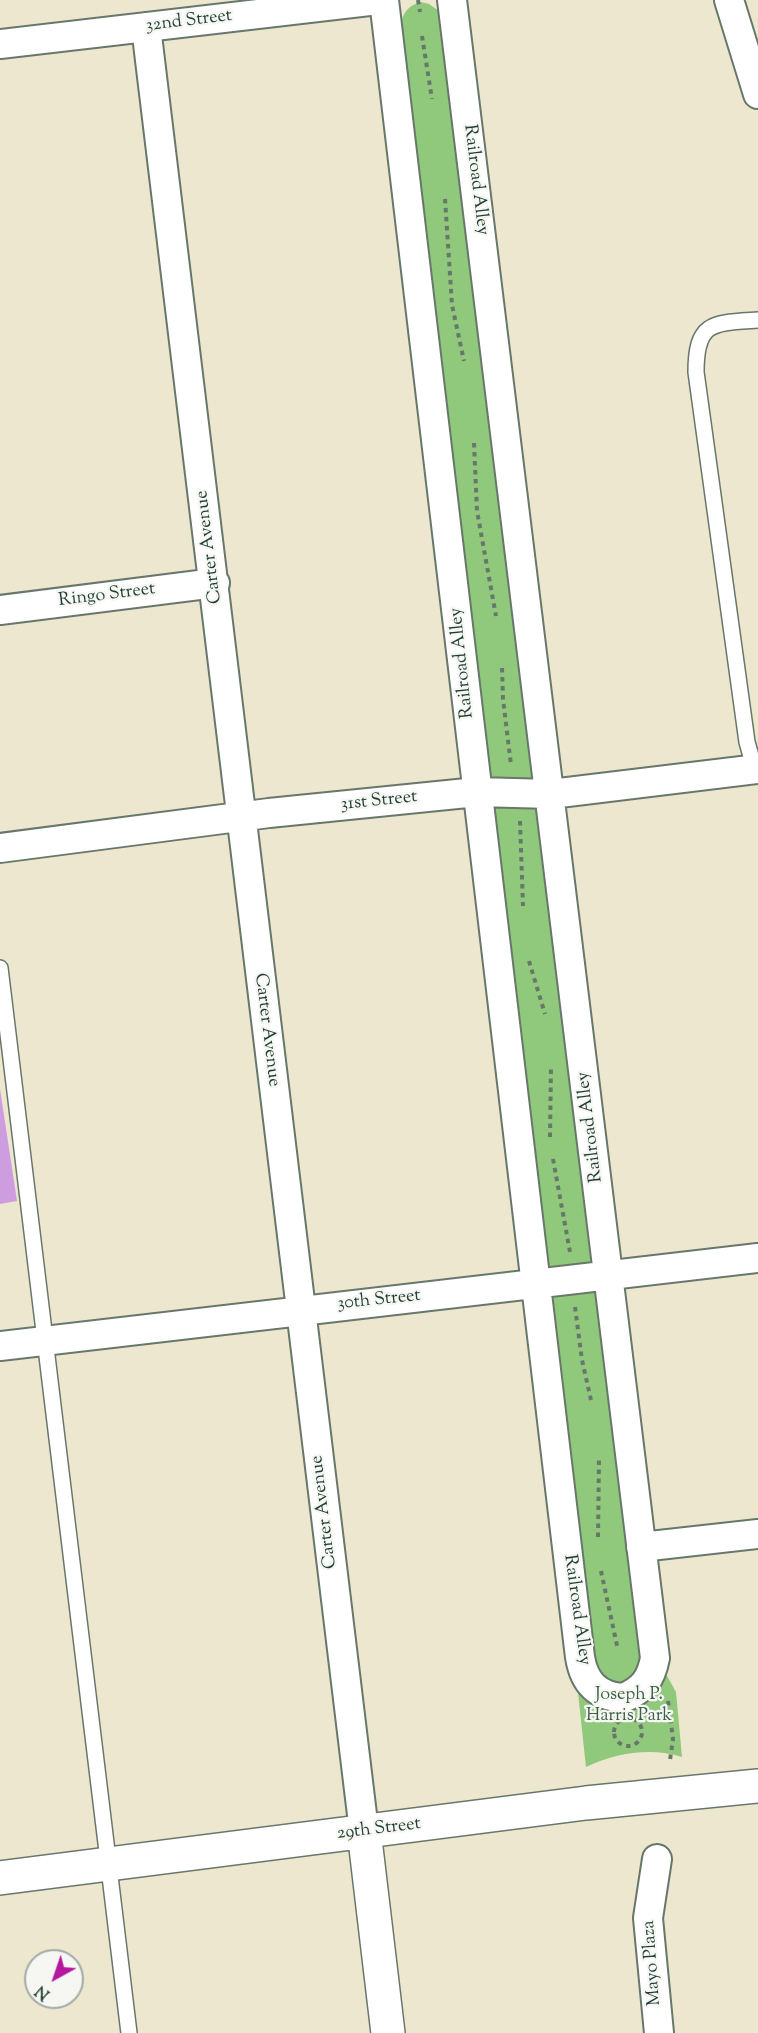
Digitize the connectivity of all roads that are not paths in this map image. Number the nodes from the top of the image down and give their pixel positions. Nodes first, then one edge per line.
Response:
1 (378, 0) edge
2 (384, 0) edge
3 (452, 0) edge
4 (729, 0) edge
5 (146, 27) junction
6 (0, 44) edge
7 (758, 94) edge
8 (758, 320) edge
9 (215, 583) junction
10 (0, 610) edge
11 (757, 773) edge
12 (477, 792) junction
13 (551, 794) junction
14 (240, 817) junction
15 (0, 848) edge
16 (0, 968) edge
17 (758, 1258) edge
18 (608, 1276) junction
19 (536, 1284) junction
20 (301, 1310) junction
21 (45, 1341) junction
22 (0, 1346) edge
23 (758, 1534) edge
24 (641, 1547) junction
25 (758, 1786) edge
26 (364, 1832) junction
27 (657, 1858) dead end
28 (108, 1864) junction
29 (0, 1878) edge
30 (129, 2033) edge
31 (388, 2033) edge
32 (659, 2033) edge

1 - 5 street, 32nd Street
2 - 12 street, Railroad Alley
3 - 13 street, Railroad Alley
4 - 7 street
5 - 6 street, 32nd Street
5 - 9 street, Carter Avenue
8 - 11 lane
9 - 10 street, Ringo Street
9 - 14 street, Carter Avenue
11 - 13 street, 31st Street
12 - 13 street, 31st Street
12 - 14 street, 31st Street
12 - 19 street, Railroad Alley
13 - 18 street, Railroad Alley
14 - 15 street, 31st Street
14 - 20 street, Carter Avenue
16 - 21 lane
17 - 18 street, 30th Street
18 - 19 street, 30th Street
18 - 24 street, Railroad Alley
19 - 20 street, 30th Street
19 - 24 street, Railroad Alley
20 - 21 street, 30th Street
20 - 26 street, Carter Avenue
21 - 22 street, 30th Street
21 - 28 lane
23 - 24 street
25 - 26 street, 29th Street
26 - 28 street, 29th Street
26 - 31 street, Carter Avenue
27 - 32 street, Mayo Plaza
28 - 29 street, 29th Street
28 - 30 lane

